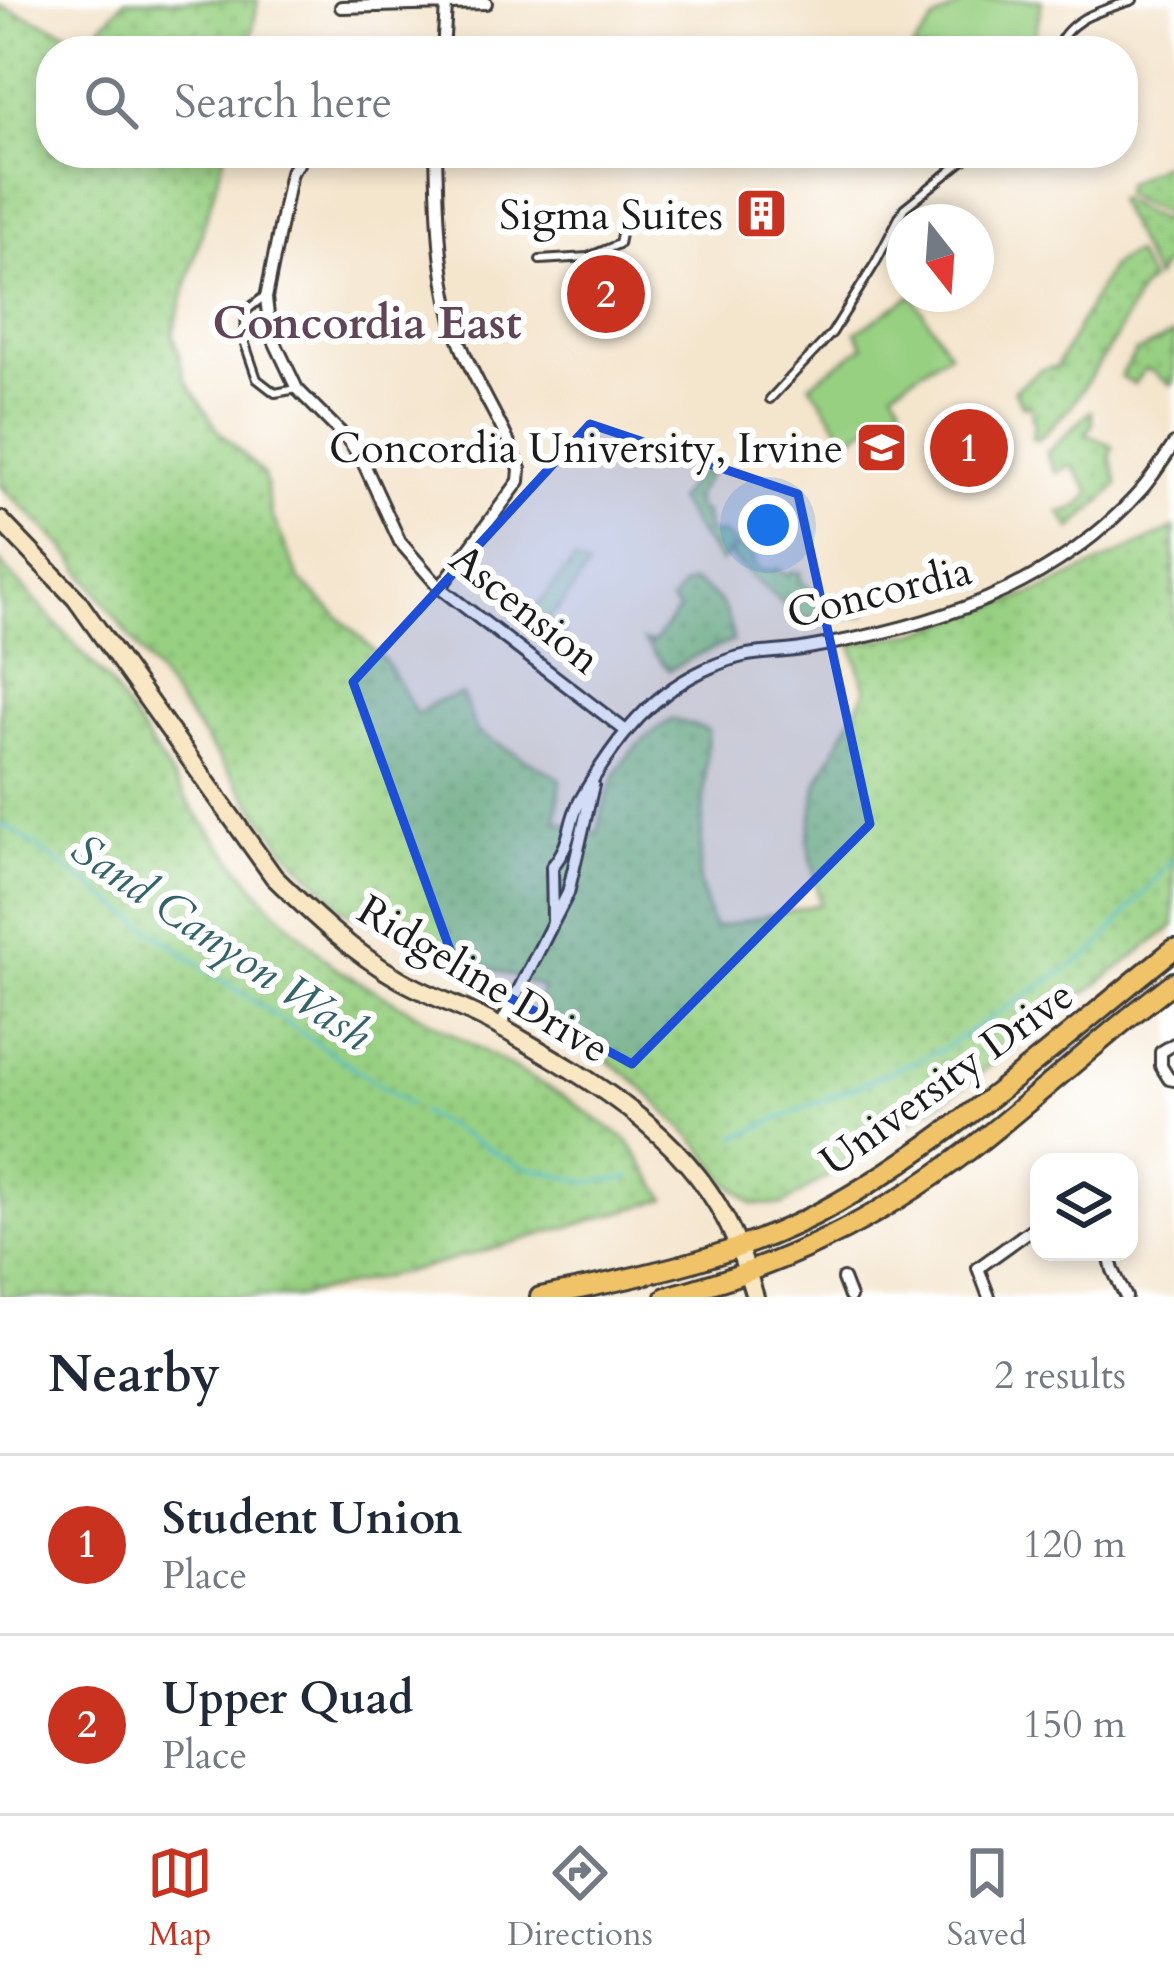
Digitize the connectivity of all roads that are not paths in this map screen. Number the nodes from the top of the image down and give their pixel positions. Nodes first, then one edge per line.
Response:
1 (1133, 0) edge
2 (486, 3) dead end
3 (446, 6) junction
4 (341, 7) dead end
5 (444, 36) edge
6 (1062, 36) edge
7 (294, 168) edge
8 (437, 168) edge
9 (954, 168) edge
10 (625, 220) dead end
11 (540, 260) dead end
12 (266, 295) junction
13 (297, 389) junction
14 (770, 399) dead end
15 (1174, 444) edge
16 (0, 520) edge
17 (440, 588) junction
18 (626, 731) junction
19 (594, 782) junction
20 (553, 920) junction
21 (1174, 949) edge
22 (1174, 982) edge
23 (500, 1027) junction
24 (1174, 1044) edge
25 (1174, 1080) edge
26 (1030, 1230) edge
27 (737, 1246) junction
28 (1110, 1261) edge
29 (747, 1273) junction
30 (843, 1280) dead end
31 (540, 1297) edge
32 (666, 1297) edge
33 (755, 1297) edge
34 (850, 1297) edge
35 (989, 1297) edge
36 (1126, 1297) edge

1 - 6 lane
2 - 3 street
3 - 4 street
3 - 5 street
7 - 12 street, Ascension
8 - 17 street
9 - 14 lane
10 - 11 lane
12 - 13 street, Ascension
12 - 13 lane
13 - 17 street, Ascension
15 - 18 street, Concordia
16 - 23 street, Ridgeline Drive
17 - 18 street, Ascension
18 - 19 street, Concordia
19 - 20 street, Concordia
19 - 20 street, Concordia
20 - 23 street, Concordia
21 - 27 main road, University Drive
22 - 29 main road, University Drive
23 - 27 street, Ridgeline Drive
24 - 25 street
26 - 35 street
27 - 29 street, Ridgeline Drive
27 - 31 main road, University Drive
28 - 36 street
29 - 32 main road, University Drive
29 - 33 street, Ridgeline Drive
30 - 34 street

